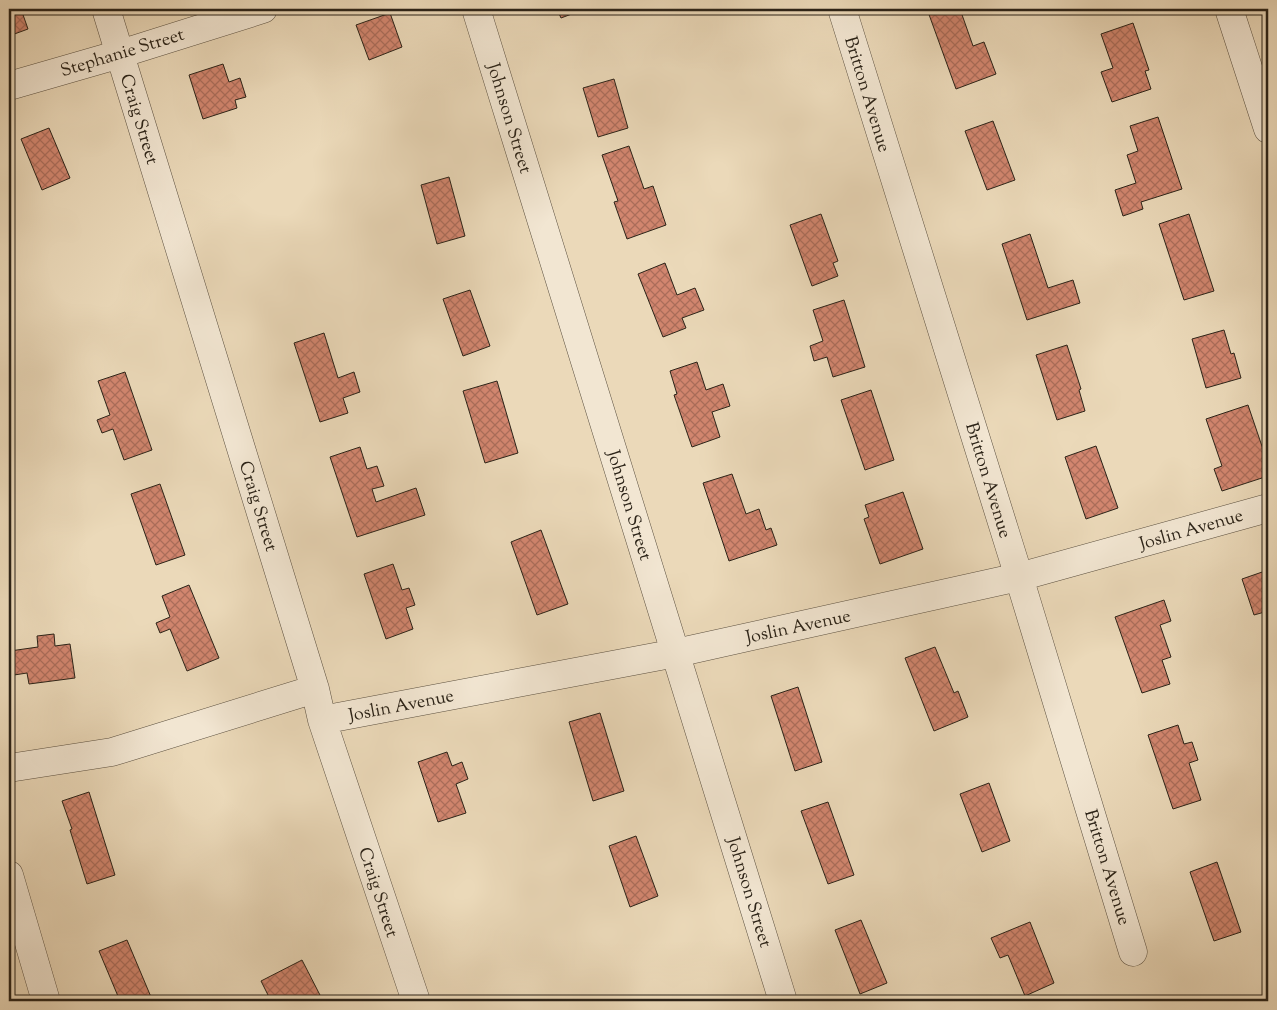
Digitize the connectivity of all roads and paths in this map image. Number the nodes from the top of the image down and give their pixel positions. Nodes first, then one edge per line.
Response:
1 (106, 9) edge
2 (263, 9) edge
3 (476, 9) edge
4 (842, 9) edge
5 (1229, 9) edge
6 (120, 54) junction
7 (9, 86) edge
8 (1268, 128) edge
9 (1268, 508) edge
10 (1019, 577) junction
11 (676, 653) junction
12 (315, 689) junction
13 (322, 720) junction
14 (9, 768) edge
15 (9, 875) edge
16 (1133, 952) dead end
17 (46, 1001) edge
18 (416, 1001) edge
19 (783, 1001) edge

1 - 6 street, Craig Street
2 - 6 street, Stephanie Street
3 - 11 street, Johnson Street
4 - 10 street, Britton Avenue
5 - 8 street
6 - 7 street, Stephanie Street
6 - 12 street, Craig Street
9 - 10 street, Joslin Avenue
10 - 11 street, Joslin Avenue
10 - 16 street, Britton Avenue
11 - 13 street, Joslin Avenue
11 - 19 street, Johnson Street
12 - 13 street, Craig Street
12 - 14 street
13 - 18 street, Craig Street
15 - 17 street

